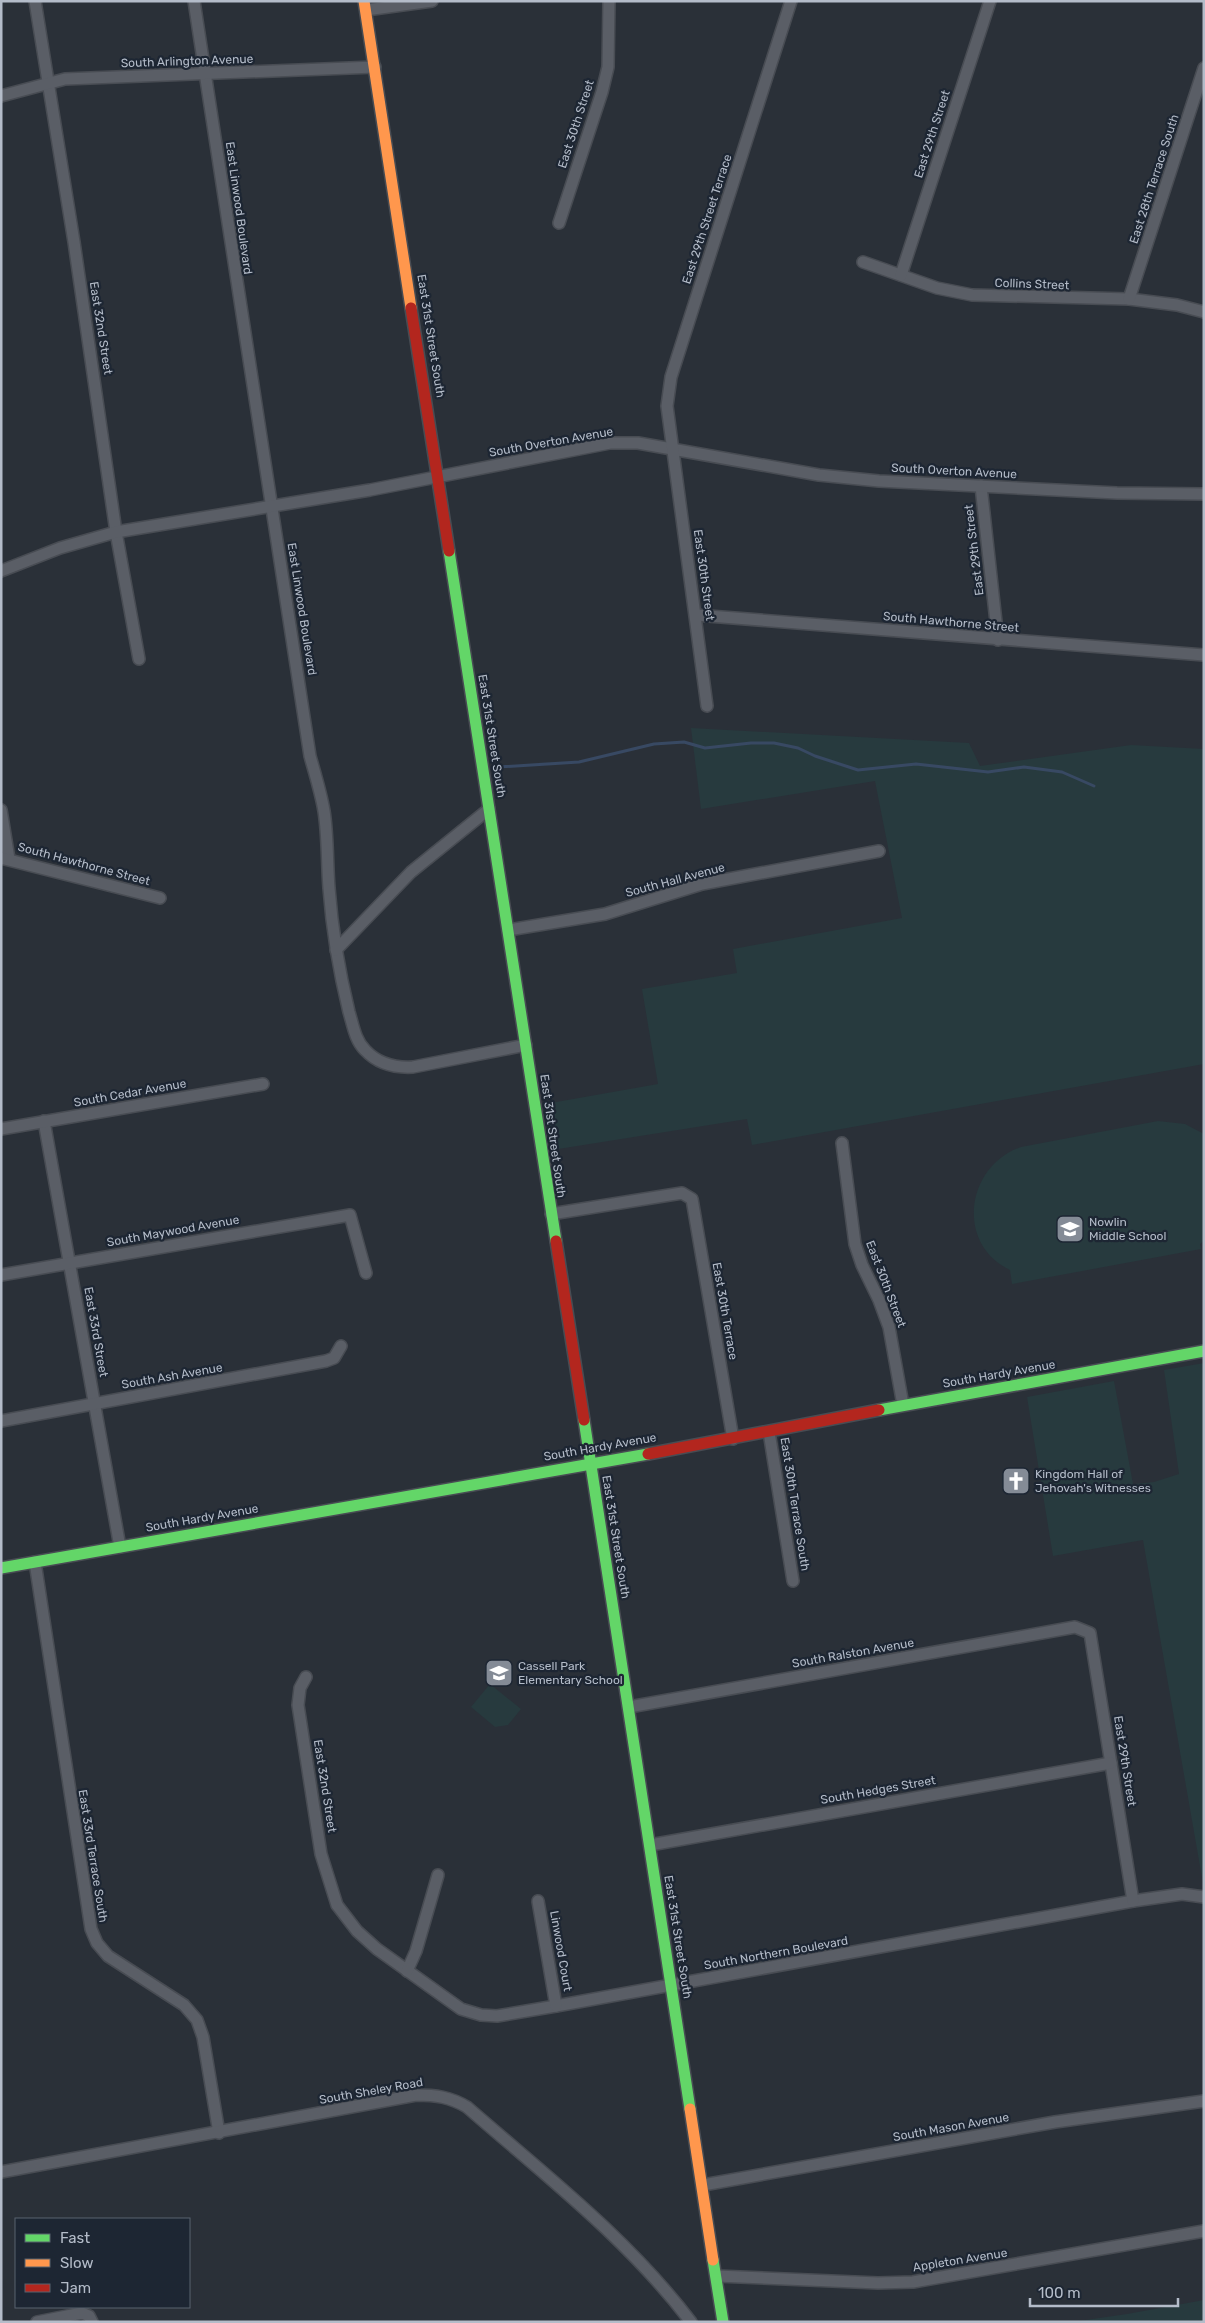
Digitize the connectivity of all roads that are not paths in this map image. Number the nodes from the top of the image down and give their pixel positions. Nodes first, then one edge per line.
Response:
1 (35, 1) edge
2 (194, 1) edge
3 (432, 1) edge
4 (609, 1) edge
5 (791, 1) edge
6 (990, 1) edge
7 (365, 6) edge
8 (375, 67) junction
9 (1204, 68) edge
10 (206, 74) junction
11 (47, 83) junction
12 (1, 96) edge
13 (559, 223) dead end
14 (863, 262) dead end
15 (902, 275) junction
16 (1130, 299) junction
17 (1204, 312) edge
18 (672, 448) junction
19 (438, 477) junction
20 (981, 486) junction
21 (1204, 494) edge
22 (272, 506) junction
23 (116, 532) junction
24 (1, 571) edge
25 (696, 615) junction
26 (998, 640) junction
27 (1204, 655) edge
28 (139, 659) dead end
29 (707, 706) dead end
30 (489, 809) junction
31 (1, 810) edge
32 (879, 851) dead end
33 (5, 858) edge
34 (160, 898) dead end
35 (508, 930) junction
36 (336, 950) junction
37 (526, 1045) junction
38 (263, 1084) dead end
39 (44, 1121) junction
40 (1, 1129) edge
41 (842, 1143) dead end
42 (551, 1214) junction
43 (70, 1264) junction
44 (366, 1272) dead end
45 (1, 1275) edge
46 (341, 1346) dead end
47 (1204, 1351) edge
48 (94, 1404) junction
49 (903, 1405) junction
50 (1, 1421) edge
51 (769, 1432) junction
52 (733, 1438) junction
53 (590, 1463) junction
54 (120, 1547) junction
55 (35, 1562) junction
56 (1, 1568) edge
57 (793, 1581) dead end
58 (1082, 1628) joint
59 (306, 1677) dead end
60 (629, 1707) junction
61 (1111, 1763) junction
62 (650, 1845) junction
63 (438, 1874) dead end
64 (1204, 1897) edge
65 (334, 1900) joint
66 (538, 1901) dead end
67 (1133, 1902) junction
68 (407, 1971) junction
69 (671, 1986) junction
70 (556, 2006) junction
71 (1204, 2101) edge
72 (219, 2133) junction
73 (1, 2172) edge
74 (703, 2185) junction
75 (1204, 2231) edge
76 (717, 2276) junction
77 (90, 2315) edge
78 (37, 2322) edge
79 (691, 2322) edge
80 (723, 2322) edge

1 - 11 street, East 32nd Street
2 - 10 street, East Linwood Boulevard
3 - 7 street
4 - 13 street, East 30th Street
5 - 18 street, East 29th Street Terrace
6 - 15 street, East 29th Street
7 - 8 street, East 31st Street South
8 - 10 street, South Arlington Avenue
8 - 19 street, East 31st Street South
9 - 16 street, East 28th Terrace South
10 - 11 street, South Arlington Avenue
10 - 22 street, East Linwood Boulevard
11 - 12 street, South Arlington Avenue
11 - 23 street, East 32nd Street
14 - 15 street, Collins Street
15 - 16 street, Collins Street
16 - 17 street, Collins Street
18 - 19 street, South Overton Avenue
18 - 20 street, South Overton Avenue
18 - 25 street, East 30th Street
19 - 22 street, South Overton Avenue
19 - 30 street, East 31st Street South
20 - 21 street, South Overton Avenue
20 - 26 street, East 29th Street
22 - 23 street, South Overton Avenue
22 - 36 street, East Linwood Boulevard
23 - 24 street, South Overton Avenue
23 - 28 street, East 32nd Street
25 - 26 street, South Hawthorne Street
25 - 29 street, East 30th Street
26 - 27 street, South Hawthorne Street
30 - 35 street, East 31st Street South
30 - 36 street
31 - 33 street
32 - 35 street, South Hall Avenue
33 - 34 street, South Hawthorne Street
35 - 37 street, East 31st Street South
36 - 37 street, East Linwood Boulevard
37 - 42 street, East 31st Street South
38 - 39 street, South Cedar Avenue
39 - 40 street, South Cedar Avenue
39 - 43 street, East 33rd Street
41 - 49 street, East 30th Street
42 - 52 street, East 30th Terrace
42 - 53 street, East 31st Street South
43 - 44 street, South Maywood Avenue
43 - 45 street, South Maywood Avenue
43 - 48 street, East 33rd Street
46 - 48 street, South Ash Avenue
47 - 49 street, South Hardy Avenue
48 - 50 street, South Ash Avenue
48 - 54 street, East 33rd Street
49 - 51 street, South Hardy Avenue
51 - 52 street, South Hardy Avenue
51 - 57 street, East 30th Terrace South
52 - 53 street, South Hardy Avenue
53 - 54 street, South Hardy Avenue
53 - 60 street, East 31st Street South
54 - 55 street, South Hardy Avenue
55 - 56 street, South Hardy Avenue
55 - 72 street, East 33rd Terrace South
58 - 60 street, South Ralston Avenue
58 - 61 street, East 29th Street
59 - 65 street, East 32nd Street
60 - 62 street, East 31st Street South
61 - 62 street, South Hedges Street
61 - 67 street, East 29th Street
62 - 69 street, East 31st Street South
63 - 68 street
64 - 67 street, South Northern Boulevard
65 - 68 street, South Northern Boulevard
66 - 70 street, Linwood Court
67 - 69 street, South Northern Boulevard
68 - 70 street, South Northern Boulevard
69 - 70 street, South Northern Boulevard
69 - 74 street, East 31st Street South
71 - 74 street, South Mason Avenue
72 - 73 street, South Sheley Road
72 - 79 street, South Sheley Road
74 - 76 street, East 31st Street South
75 - 76 street, Appleton Avenue
76 - 80 street, East 31st Street South
77 - 78 street

